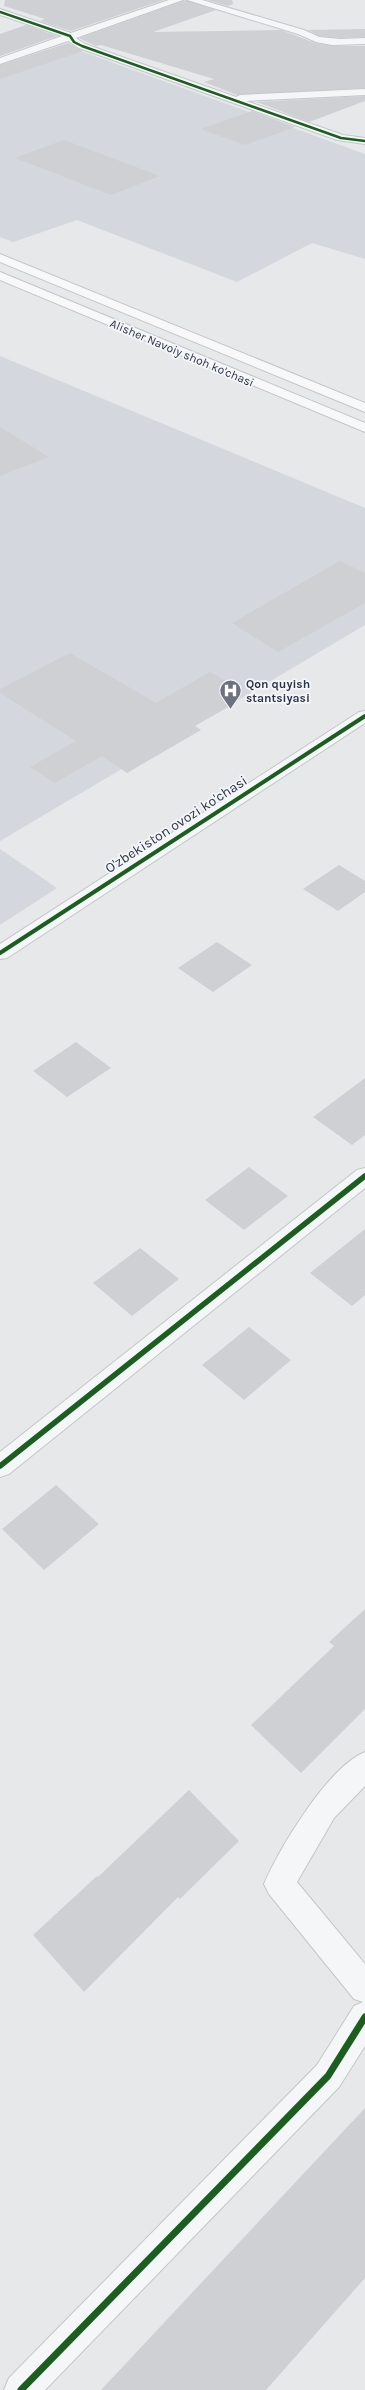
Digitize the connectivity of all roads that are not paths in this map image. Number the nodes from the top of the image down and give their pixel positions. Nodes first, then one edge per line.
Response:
1 (178, 0) edge
2 (192, 0) edge
3 (0, 12) edge
4 (70, 36) junction
5 (365, 41) edge
6 (0, 61) edge
7 (365, 92) edge
8 (229, 98) junction
9 (365, 141) edge
10 (0, 258) edge
11 (0, 276) edge
12 (365, 408) edge
13 (365, 428) edge
14 (365, 716) edge
15 (0, 953) edge
16 (365, 1176) edge
17 (0, 1466) edge
18 (365, 1766) edge
19 (365, 1988) edge
20 (365, 2017) edge
21 (21, 2390) edge

1 - 4 street
2 - 5 street
3 - 4 street
4 - 6 street
4 - 8 street
7 - 8 street
8 - 9 street
10 - 12 main road, Alisher Navoiy shoh ko'chasi
11 - 13 main road, Alisher Navoiy shoh ko'chasi
14 - 15 street, O'zbekiston ovozi ko'chasi
16 - 17 street
18 - 19 street
20 - 21 street

